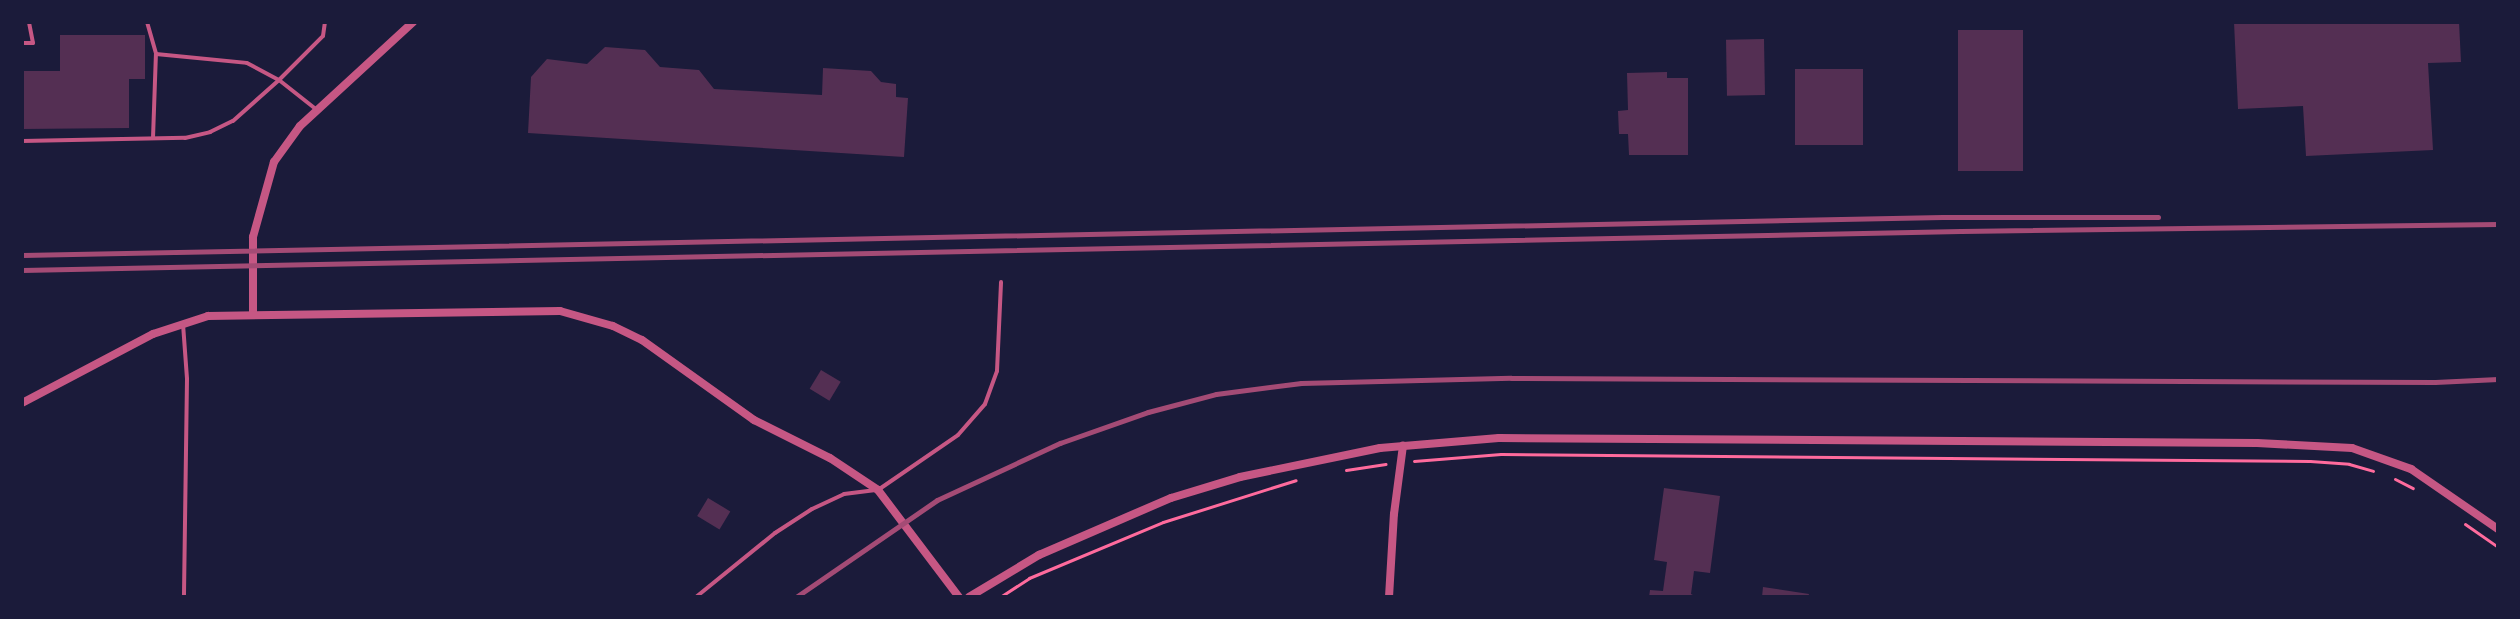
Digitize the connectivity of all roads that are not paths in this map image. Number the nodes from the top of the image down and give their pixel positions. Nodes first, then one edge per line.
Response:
1 (29, 22) edge
2 (147, 22) edge
3 (325, 22) edge
4 (413, 22) edge
5 (22, 43) edge
6 (156, 54) junction
7 (279, 80) junction
8 (317, 110) junction
9 (153, 138) junction
10 (22, 141) edge
11 (1001, 282) dead end
12 (253, 315) junction
13 (183, 322) junction
14 (22, 403) edge
15 (1403, 446) junction
16 (878, 490) junction
17 (2498, 529) edge
18 (184, 597) edge
19 (696, 597) edge
20 (959, 597) edge
21 (969, 597) edge
22 (1389, 597) edge

1 - 5 lane
2 - 6 lane
3 - 7 lane
4 - 8 street
6 - 7 lane
6 - 9 lane
7 - 8 lane
7 - 9 lane
8 - 12 street
9 - 10 lane
11 - 16 lane
12 - 13 street
12 - 16 street
13 - 14 street
13 - 18 lane
15 - 17 street
15 - 21 street
15 - 22 street
16 - 19 lane
16 - 20 street

